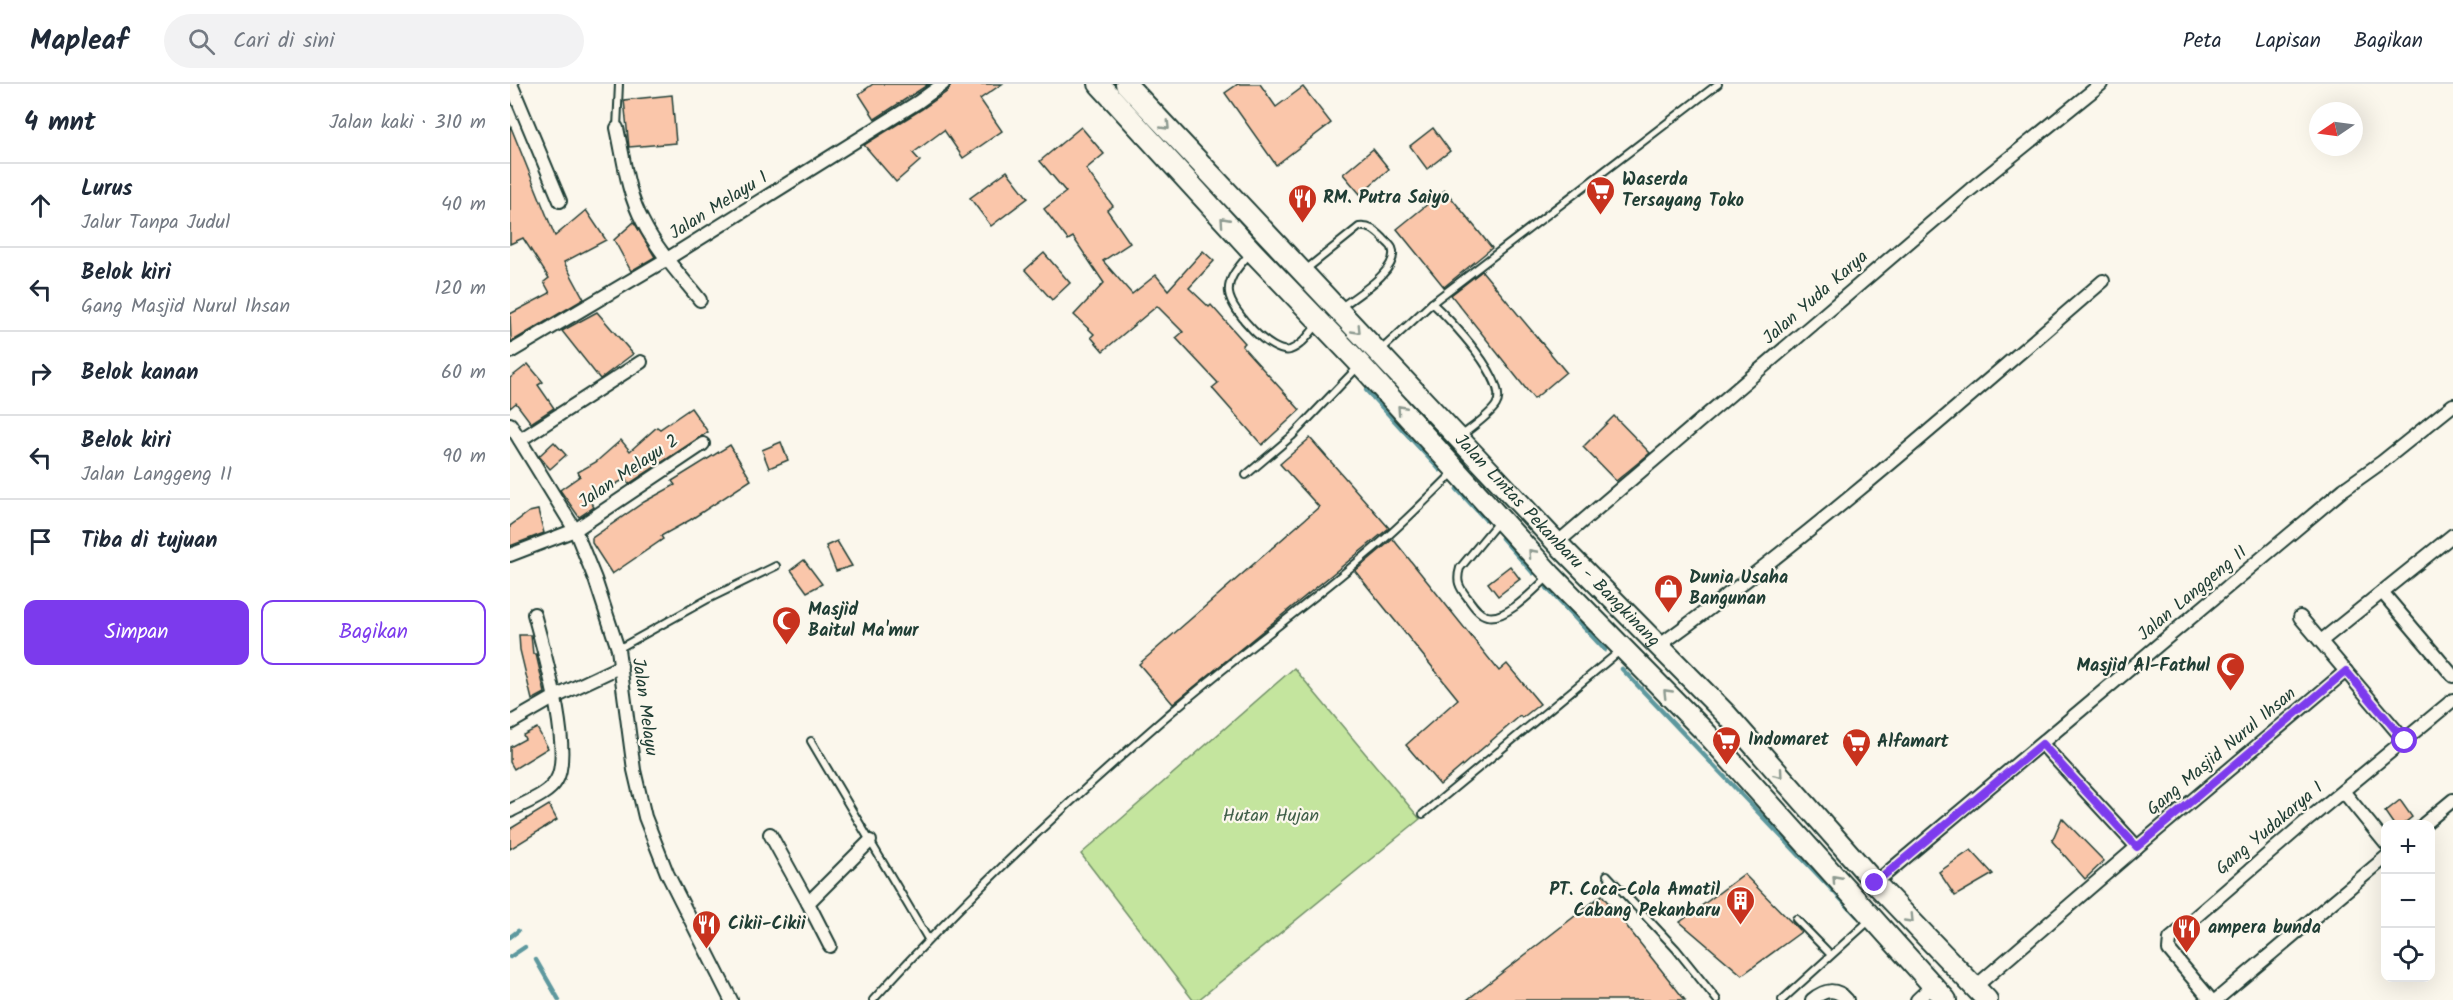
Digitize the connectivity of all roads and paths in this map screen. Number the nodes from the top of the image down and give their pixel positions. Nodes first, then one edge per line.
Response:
1 (511, 84) edge
2 (619, 84) edge
3 (943, 84) edge
4 (1099, 84) edge
5 (1126, 84) edge
6 (1718, 84) edge
7 (2101, 84) edge
8 (617, 128) joint
9 (560, 201) dead end
10 (1252, 251) junction
11 (667, 259) junction
12 (1303, 271) junction
13 (2103, 281) dead end
14 (700, 300) dead end
15 (1432, 303) junction
16 (1338, 310) junction
17 (1320, 322) junction
18 (510, 352) edge
19 (1378, 352) junction
20 (641, 362) dead end
21 (1361, 364) junction
22 (2453, 405) edge
23 (510, 424) edge
24 (1460, 437) junction
25 (520, 440) junction
26 (703, 444) dead end
27 (1457, 470) junction
28 (1246, 475) dead end
29 (1501, 518) junction
30 (575, 530) junction
31 (2452, 539) edge
32 (1557, 543) junction
33 (510, 555) edge
34 (776, 566) dead end
35 (1551, 575) junction
36 (2382, 592) junction
37 (534, 614) dead end
38 (2300, 617) dead end
39 (2321, 642) junction
40 (1660, 645) junction
41 (1624, 648) junction
42 (618, 649) junction
43 (621, 666) junction
44 (2346, 671) junction
45 (2453, 676) edge
46 (555, 697) junction
47 (2453, 700) edge
48 (1727, 715) junction
49 (510, 723) edge
50 (1708, 735) junction
51 (811, 741) dead end
52 (2405, 741) junction
53 (2042, 744) junction
54 (2343, 791) junction
55 (2453, 800) edge
56 (510, 810) edge
57 (1423, 814) dead end
58 (2430, 820) edge
59 (770, 834) dead end
60 (2381, 839) edge
61 (870, 841) junction
62 (2137, 847) junction
63 (2381, 860) edge
64 (1607, 875) dead end
65 (1875, 883) junction
66 (808, 903) junction
67 (1796, 919) dead end
68 (1871, 919) junction
69 (928, 939) junction
70 (830, 946) dead end
71 (1830, 954) junction
72 (1933, 985) junction
73 (1981, 993) edge
74 (731, 1000) edge
75 (873, 1000) edge
76 (1717, 1000) edge
77 (1782, 1000) edge
78 (1812, 1000) edge
79 (1847, 1000) edge
80 (1917, 1000) edge
81 (1946, 1000) edge
82 (2211, 1000) edge
83 (2216, 1000) edge

1 - 9 street
2 - 8 lane
3 - 11 street, Jalan Melayu 1
10 -> 4 highway, Jalan Lintas Pekanbaru - Bangkinang
5 -> 12 highway, Jalan Lintas Pekanbaru - Bangkinang
6 - 15 lane
7 - 32 street, Jalan Yuda Karya
8 - 11 street
10 - 17 highway, Jalan Lintas Pekanbaru - Bangkinang
10 - 17 lane
11 - 14 street
11 - 18 street, Jalan Melayu 1
12 - 16 highway, Jalan Lintas Pekanbaru - Bangkinang
12 - 16 lane
13 - 40 street
15 - 19 lane
15 - 24 lane
16 -> 19 highway, Jalan Lintas Pekanbaru - Bangkinang
17 - 21 highway, Jalan Lintas Pekanbaru - Bangkinang
19 - 24 highway, Jalan Lintas Pekanbaru - Bangkinang
20 - 25 street
27 -> 21 highway, Jalan Lintas Pekanbaru - Bangkinang
21 - 28 lane
22 - 53 street, Jalan Langgeng II
23 - 25 street, Jalan Melayu
24 - 32 highway, Jalan Lintas Pekanbaru - Bangkinang
25 - 30 street, Jalan Melayu
26 - 30 street, Jalan Melayu 2
27 - 29 highway, Jalan Lintas Pekanbaru - Bangkinang
27 - 69 lane
35 -> 29 highway, Jalan Lintas Pekanbaru - Bangkinang
29 - 35 lane
30 - 33 street, Jalan Melayu 2
30 - 42 street, Jalan Melayu
31 - 36 street
32 - 40 highway, Jalan Lintas Pekanbaru - Bangkinang
34 - 42 lane
35 - 41 highway, Jalan Lintas Pekanbaru - Bangkinang
36 - 39 street
36 - 45 street
37 - 46 street
38 - 39 street
39 - 44 street
40 - 48 highway, Jalan Lintas Pekanbaru - Bangkinang
50 -> 41 highway, Jalan Lintas Pekanbaru - Bangkinang
41 - 57 lane
42 - 43 street, Jalan Melayu
43 - 46 street
43 - 74 street, Jalan Melayu
44 - 52 street
44 - 62 street, Gang Masjid Nurul Ihsan
46 - 49 street
46 - 56 street
47 - 52 street, Gang Yudakarya I
48 - 50 highway
48 -> 65 highway, Jalan Lintas Pekanbaru - Bangkinang
68 -> 50 highway, Jalan Lintas Pekanbaru - Bangkinang
51 - 61 lane
52 - 54 street, Gang Yudakarya I
53 - 62 street
53 - 65 street, Jalan Langgeng II
54 - 60 street
54 - 82 street, Gang Yudakarya I
55 - 58 street
59 - 66 street
61 - 66 street
61 - 69 lane
62 - 73 street, Gang Masjid Nurul Ihsan
63 - 83 street
64 - 76 lane
65 -> 73 highway, Jalan Lintas Pekanbaru - Bangkinang
66 - 70 street
67 - 71 lane
68 - 71 lane
68 - 72 highway, Jalan Lintas Pekanbaru - Bangkinang
69 - 75 lane
71 - 77 lane
72 - 80 street
72 - 81 highway, Jalan Lintas Pekanbaru - Bangkinang
78 - 79 street

